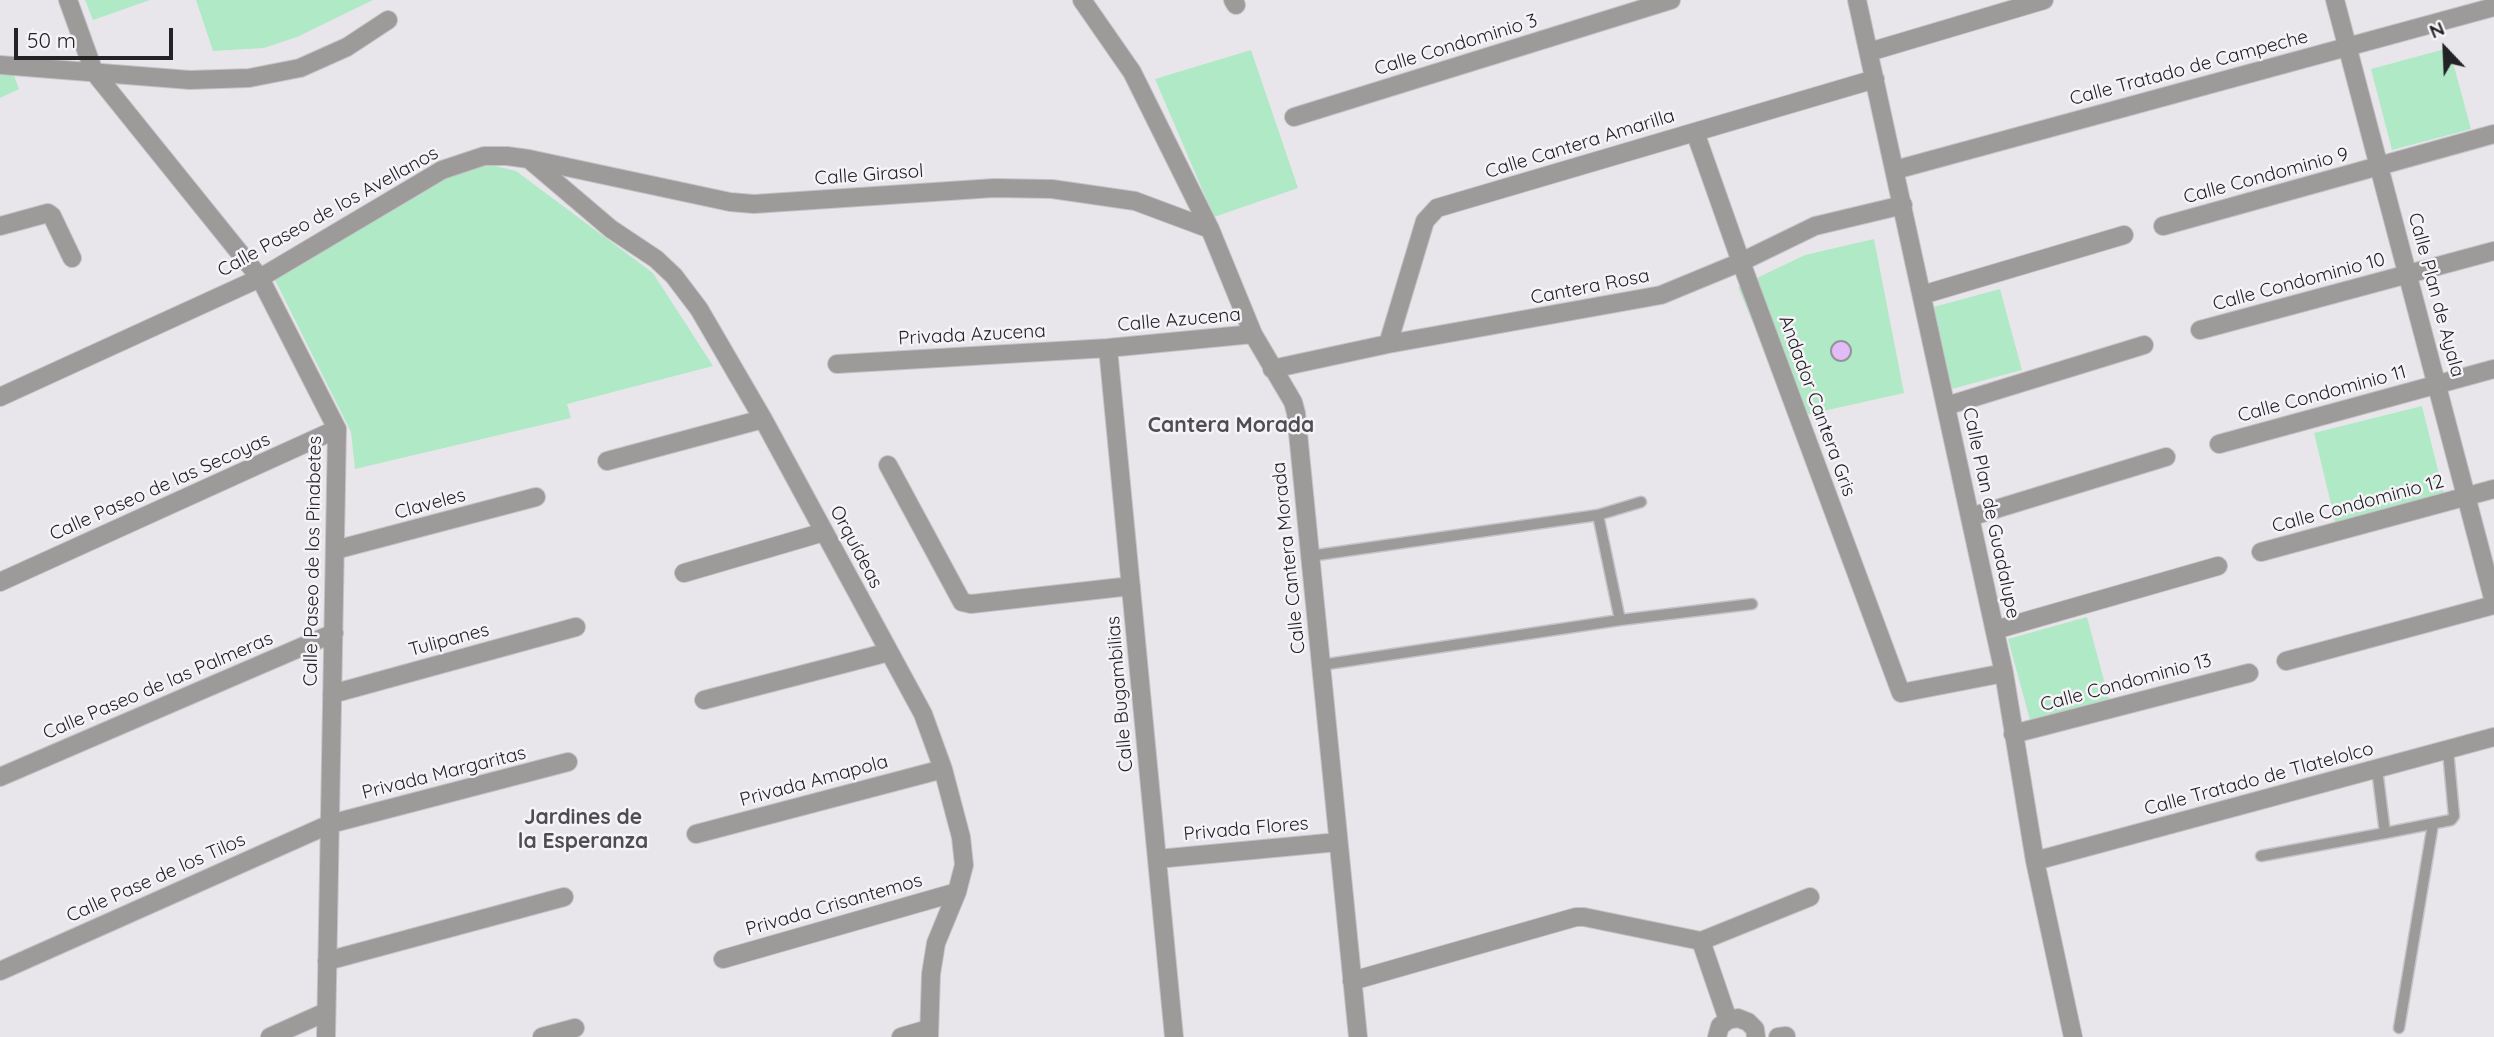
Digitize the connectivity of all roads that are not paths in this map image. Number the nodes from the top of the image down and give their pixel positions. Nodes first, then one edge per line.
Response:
1 (68, 0) edge
2 (1082, 0) edge
3 (1671, 0) edge
4 (1857, 0) edge
5 (2044, 0) edge
6 (2335, 0) edge
7 (2494, 7) edge
8 (388, 20) dead end
9 (2348, 47) junction
10 (1869, 52) junction
11 (0, 65) edge
12 (94, 72) junction
13 (1875, 79) junction
14 (1293, 117) dead end
15 (1695, 132) junction
16 (2494, 134) edge
17 (528, 159) junction
18 (2380, 166) junction
19 (1895, 170) junction
20 (1903, 205) junction
21 (0, 226) edge
22 (2163, 226) dead end
23 (1210, 229) junction
24 (2124, 235) dead end
25 (2494, 251) edge
26 (72, 258) dead end
27 (1741, 262) junction
28 (2409, 274) junction
29 (260, 278) junction
30 (1922, 295) junction
31 (2200, 330) dead end
32 (1253, 334) junction
33 (1388, 345) junction
34 (2144, 345) dead end
35 (1108, 348) junction
36 (837, 364) dead end
37 (1272, 369) junction
38 (2494, 369) edge
39 (2437, 385) junction
40 (0, 397) edge
41 (1946, 406) junction
42 (763, 419) junction
43 (337, 429) junction
44 (2219, 444) dead end
45 (2166, 457) dead end
46 (607, 461) dead end
47 (888, 465) dead end
48 (2494, 489) edge
49 (2467, 496) junction
50 (536, 497) dead end
51 (1641, 502) dead end
52 (1598, 514) junction
53 (1970, 517) junction
54 (824, 532) junction
55 (335, 550) junction
56 (2261, 552) dead end
57 (1310, 555) junction
58 (2218, 566) dead end
59 (684, 573) dead end
60 (0, 582) edge
61 (1131, 586) junction
62 (2494, 603) edge
63 (1752, 604) dead end
64 (1620, 620) junction
65 (576, 627) dead end
66 (1995, 630) junction
67 (334, 633) junction
68 (889, 652) junction
69 (2286, 662) dead end
70 (1321, 664) junction
71 (2004, 673) junction
72 (2249, 673) dead end
73 (332, 694) junction
74 (704, 700) dead end
75 (2013, 734) junction
76 (2494, 737) edge
77 (2448, 750) junction
78 (568, 762) dead end
79 (943, 769) junction
80 (2377, 769) junction
81 (0, 777) edge
82 (330, 824) junction
83 (2433, 824) junction
84 (2385, 833) junction
85 (696, 834) dead end
86 (1338, 842) junction
87 (2261, 856) dead end
88 (1157, 859) junction
89 (2035, 861) junction
90 (957, 892) junction
91 (564, 897) dead end
92 (1810, 897) dead end
93 (1701, 941) junction
94 (723, 959) dead end
95 (327, 961) junction
96 (0, 971) edge
97 (1352, 981) junction
98 (326, 1012) junction
99 (1728, 1020) junction
100 (575, 1028) dead end
101 (2399, 1028) dead end
102 (929, 1033) edge
103 (270, 1037) edge
104 (326, 1037) edge
105 (542, 1037) edge
106 (901, 1037) edge
107 (1174, 1037) edge
108 (1357, 1037) edge
109 (1717, 1037) edge
110 (1756, 1037) edge
111 (2073, 1037) edge

1 - 12 street, Calle Paseo de los Pinabetes
2 - 23 street, Calle Cantera Morada
3 - 14 street, Calle Condominio 3
4 - 10 street, Calle Plan de Guadalupe
5 - 10 street
6 - 9 street, Calle Plan de Ayala
7 - 9 street, Calle Tratado de Campeche
8 - 12 street
9 - 18 street, Calle Plan de Ayala
9 - 19 street, Calle Tratado de Campeche
10 - 13 street, Calle Plan de Guadalupe
11 - 12 street
12 - 29 street, Calle Paseo de los Pinabetes
13 - 15 street, Calle Cantera Amarilla
13 - 19 street, Calle Plan de Guadalupe
15 - 27 street, Andador Cantera Gris
15 - 33 street, Calle Cantera Amarilla
16 - 18 street, Calle Condominio 9
17 - 23 street, Calle Girasol
17 - 29 street, Calle Paseo de los Avellanos
17 - 42 street, Orquídeas
18 - 22 street, Calle Condominio 9
18 - 28 street, Calle Plan de Ayala
19 - 20 street, Calle Plan de Guadalupe
20 - 27 street, Cantera Rosa
20 - 30 street, Calle Plan de Guadalupe
21 - 26 street
23 - 32 street, Calle Cantera Morada
24 - 30 street
25 - 28 street, Calle Condominio 10
27 - 33 street, Cantera Rosa
27 - 71 street, Andador Cantera Gris
28 - 31 street, Calle Condominio 10
28 - 39 street, Calle Plan de Ayala
29 - 40 street, Calle Paseo de los Avellanos
29 - 43 street, Calle Paseo de los Pinabetes
30 - 41 street, Calle Plan de Guadalupe
32 - 35 street, Calle Azucena
32 - 37 street, Calle Cantera Morada
33 - 37 street, Cantera Rosa
34 - 41 street
35 - 36 street, Privada Azucena
35 - 61 street, Calle Bugambilias
37 - 57 street, Calle Cantera Morada
38 - 39 street, Calle Condominio 11
39 - 44 street, Calle Condominio 11
39 - 49 street, Calle Plan de Ayala
41 - 53 street, Calle Plan de Guadalupe
42 - 46 street
42 - 54 street, Orquídeas
43 - 55 street, Calle Paseo de los Pinabetes
43 - 60 street, Calle Paseo de las Secoyas
45 - 53 street
47 - 61 street
48 - 49 street
49 - 56 street, Calle Condominio 12
49 - 62 street, Calle Plan de Ayala
50 - 55 street, Claveles
51 - 52 lane
52 - 57 lane
52 - 64 lane
53 - 66 street, Calle Plan de Guadalupe
54 - 59 street
54 - 68 street, Orquídeas
55 - 67 street, Calle Paseo de los Pinabetes
57 - 70 street, Calle Cantera Morada
58 - 66 street
61 - 88 street, Calle Bugambilias
62 - 69 street
63 - 64 lane
64 - 70 lane
65 - 73 street, Tulipanes
66 - 71 street, Calle Plan de Guadalupe
67 - 73 street, Calle Paseo de los Pinabetes
67 - 81 street, Calle Paseo de las Palmeras
68 - 74 street
68 - 79 street, Orquídeas
70 - 86 street, Calle Cantera Morada
71 - 75 street, Calle Plan de Guadalupe
72 - 75 street, Calle Condominio 13
73 - 82 street, Calle Paseo de los Pinabetes
75 - 89 street, Calle Plan de Guadalupe
76 - 77 street, Calle Tratado de Tlatelolco
77 - 80 street, Calle Tratado de Tlatelolco
77 - 83 lane
78 - 82 street, Privada Margaritas
79 - 85 street, Privada Amapola
79 - 90 street, Orquídeas
80 - 84 lane
80 - 89 street, Calle Tratado de Tlatelolco
82 - 95 street, Calle Paseo de los Pinabetes
82 - 96 street, Calle Pase de los Tilos
83 - 84 lane
83 - 101 lane
84 - 87 lane
86 - 88 street, Privada Flores
86 - 97 street, Calle Cantera Morada
88 - 107 street, Calle Bugambilias
89 - 111 street, Calle Plan de Guadalupe
90 - 94 street, Privada Crisantemos
90 - 102 street, Orquídeas
91 - 95 street
92 - 93 street
93 - 97 street
93 - 99 street
95 - 98 street, Calle Paseo de los Pinabetes
97 - 108 street, Calle Cantera Morada
98 - 103 street
98 - 104 street, Calle Paseo de los Pinabetes
99 - 109 street
99 - 110 street
100 - 105 street
102 - 106 street

